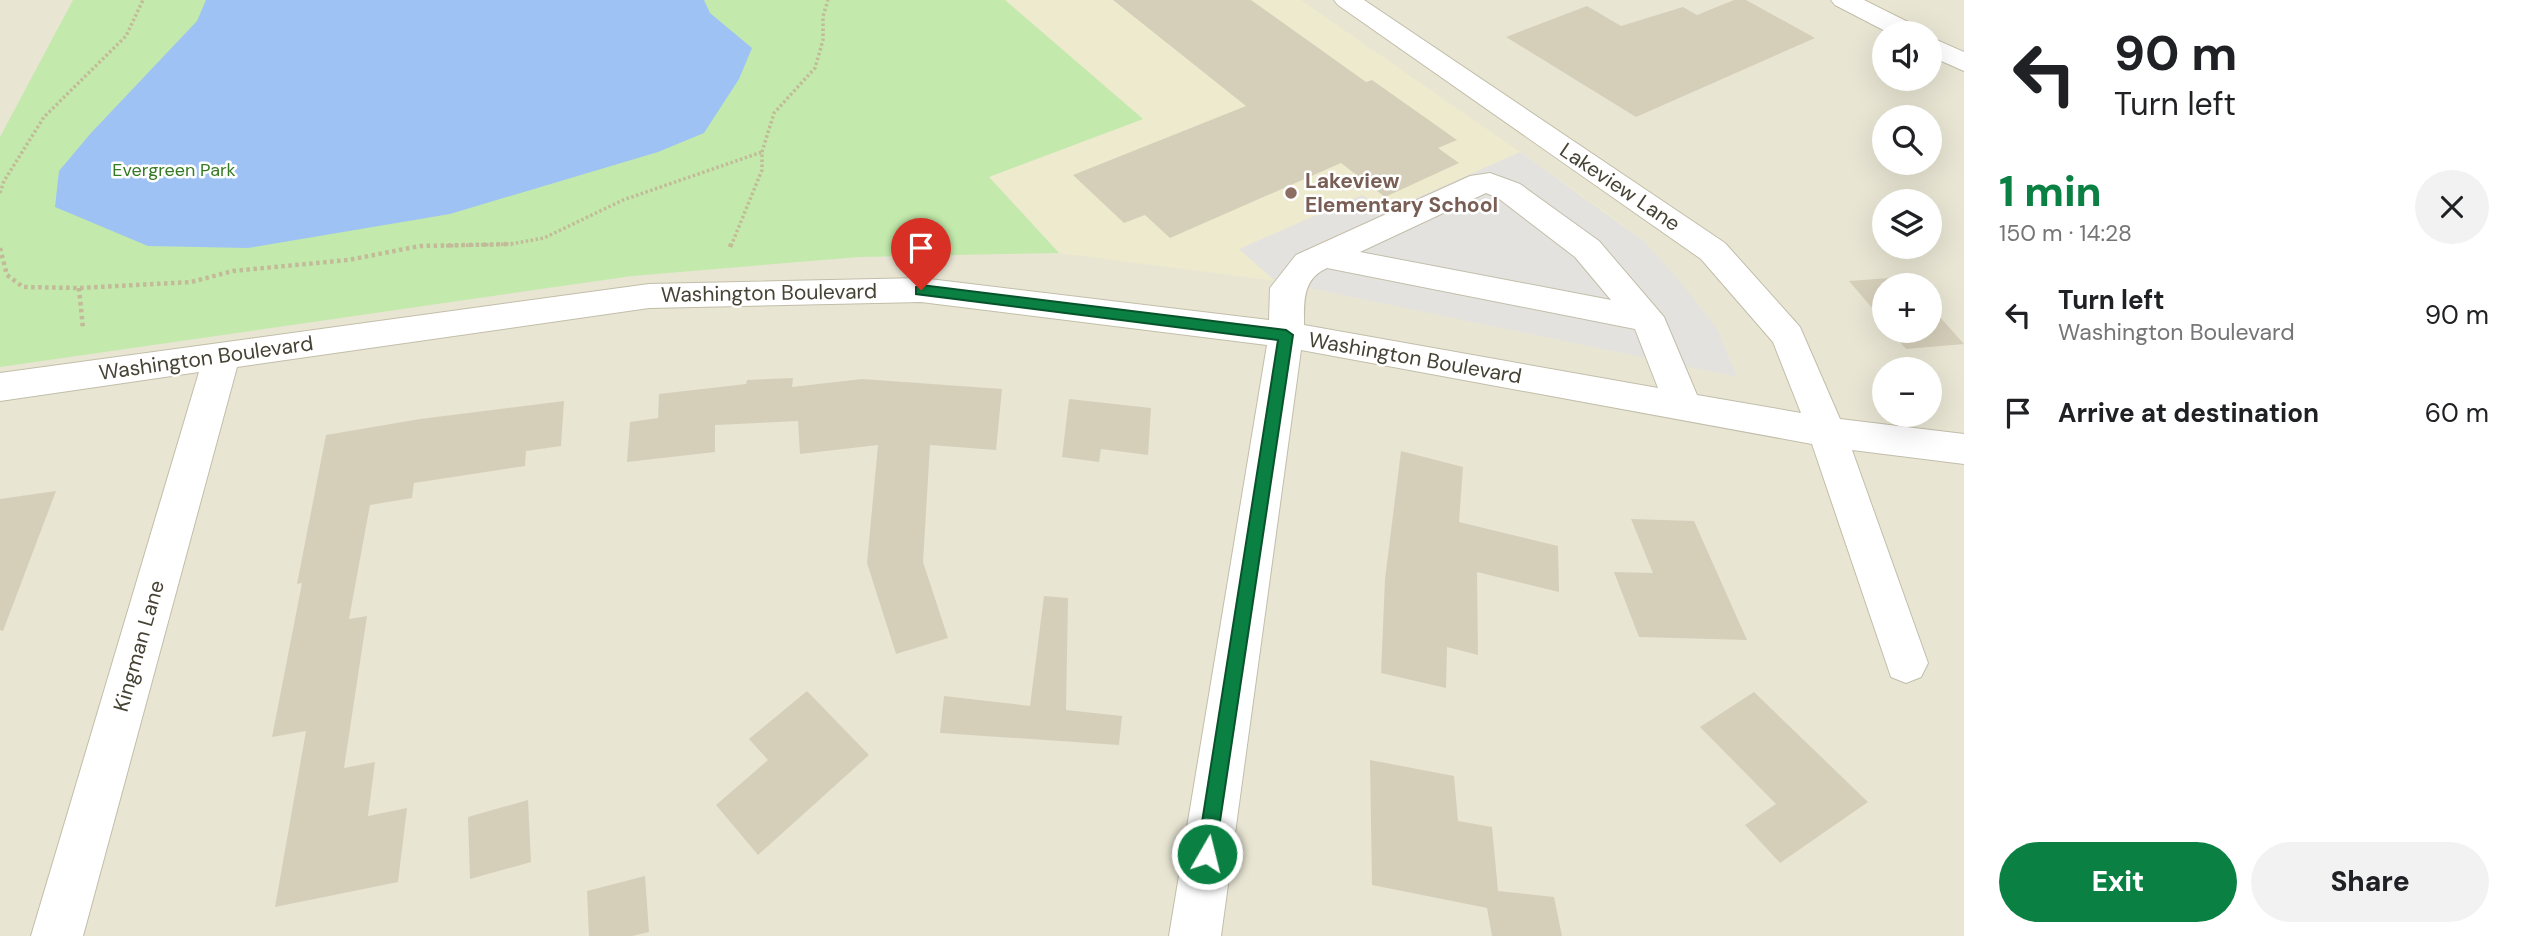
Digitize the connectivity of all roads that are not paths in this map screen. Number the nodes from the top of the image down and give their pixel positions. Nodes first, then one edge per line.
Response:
1 (1347, 0) edge
2 (1844, 0) edge
3 (1885, 21) edge
4 (1942, 51) edge
5 (1964, 63) edge
6 (1324, 256) junction
7 (1646, 319) junction
8 (1286, 335) junction
9 (222, 356) junction
10 (0, 387) edge
11 (1683, 406) junction
12 (1827, 432) junction
13 (1964, 449) edge
14 (1906, 663) dead end
15 (57, 936) edge
16 (1195, 936) edge

1 - 12 street, Lakeview Lane
2 - 3 street
4 - 5 street
6 - 7 street
6 - 7 street
6 - 8 street
7 - 11 street
8 - 9 street, Washington Boulevard
8 - 11 street, Washington Boulevard
8 - 16 street
9 - 10 street, Washington Boulevard
9 - 15 street, Kingman Lane
11 - 12 street, Washington Boulevard
12 - 13 street, Washington Boulevard
12 - 14 street

